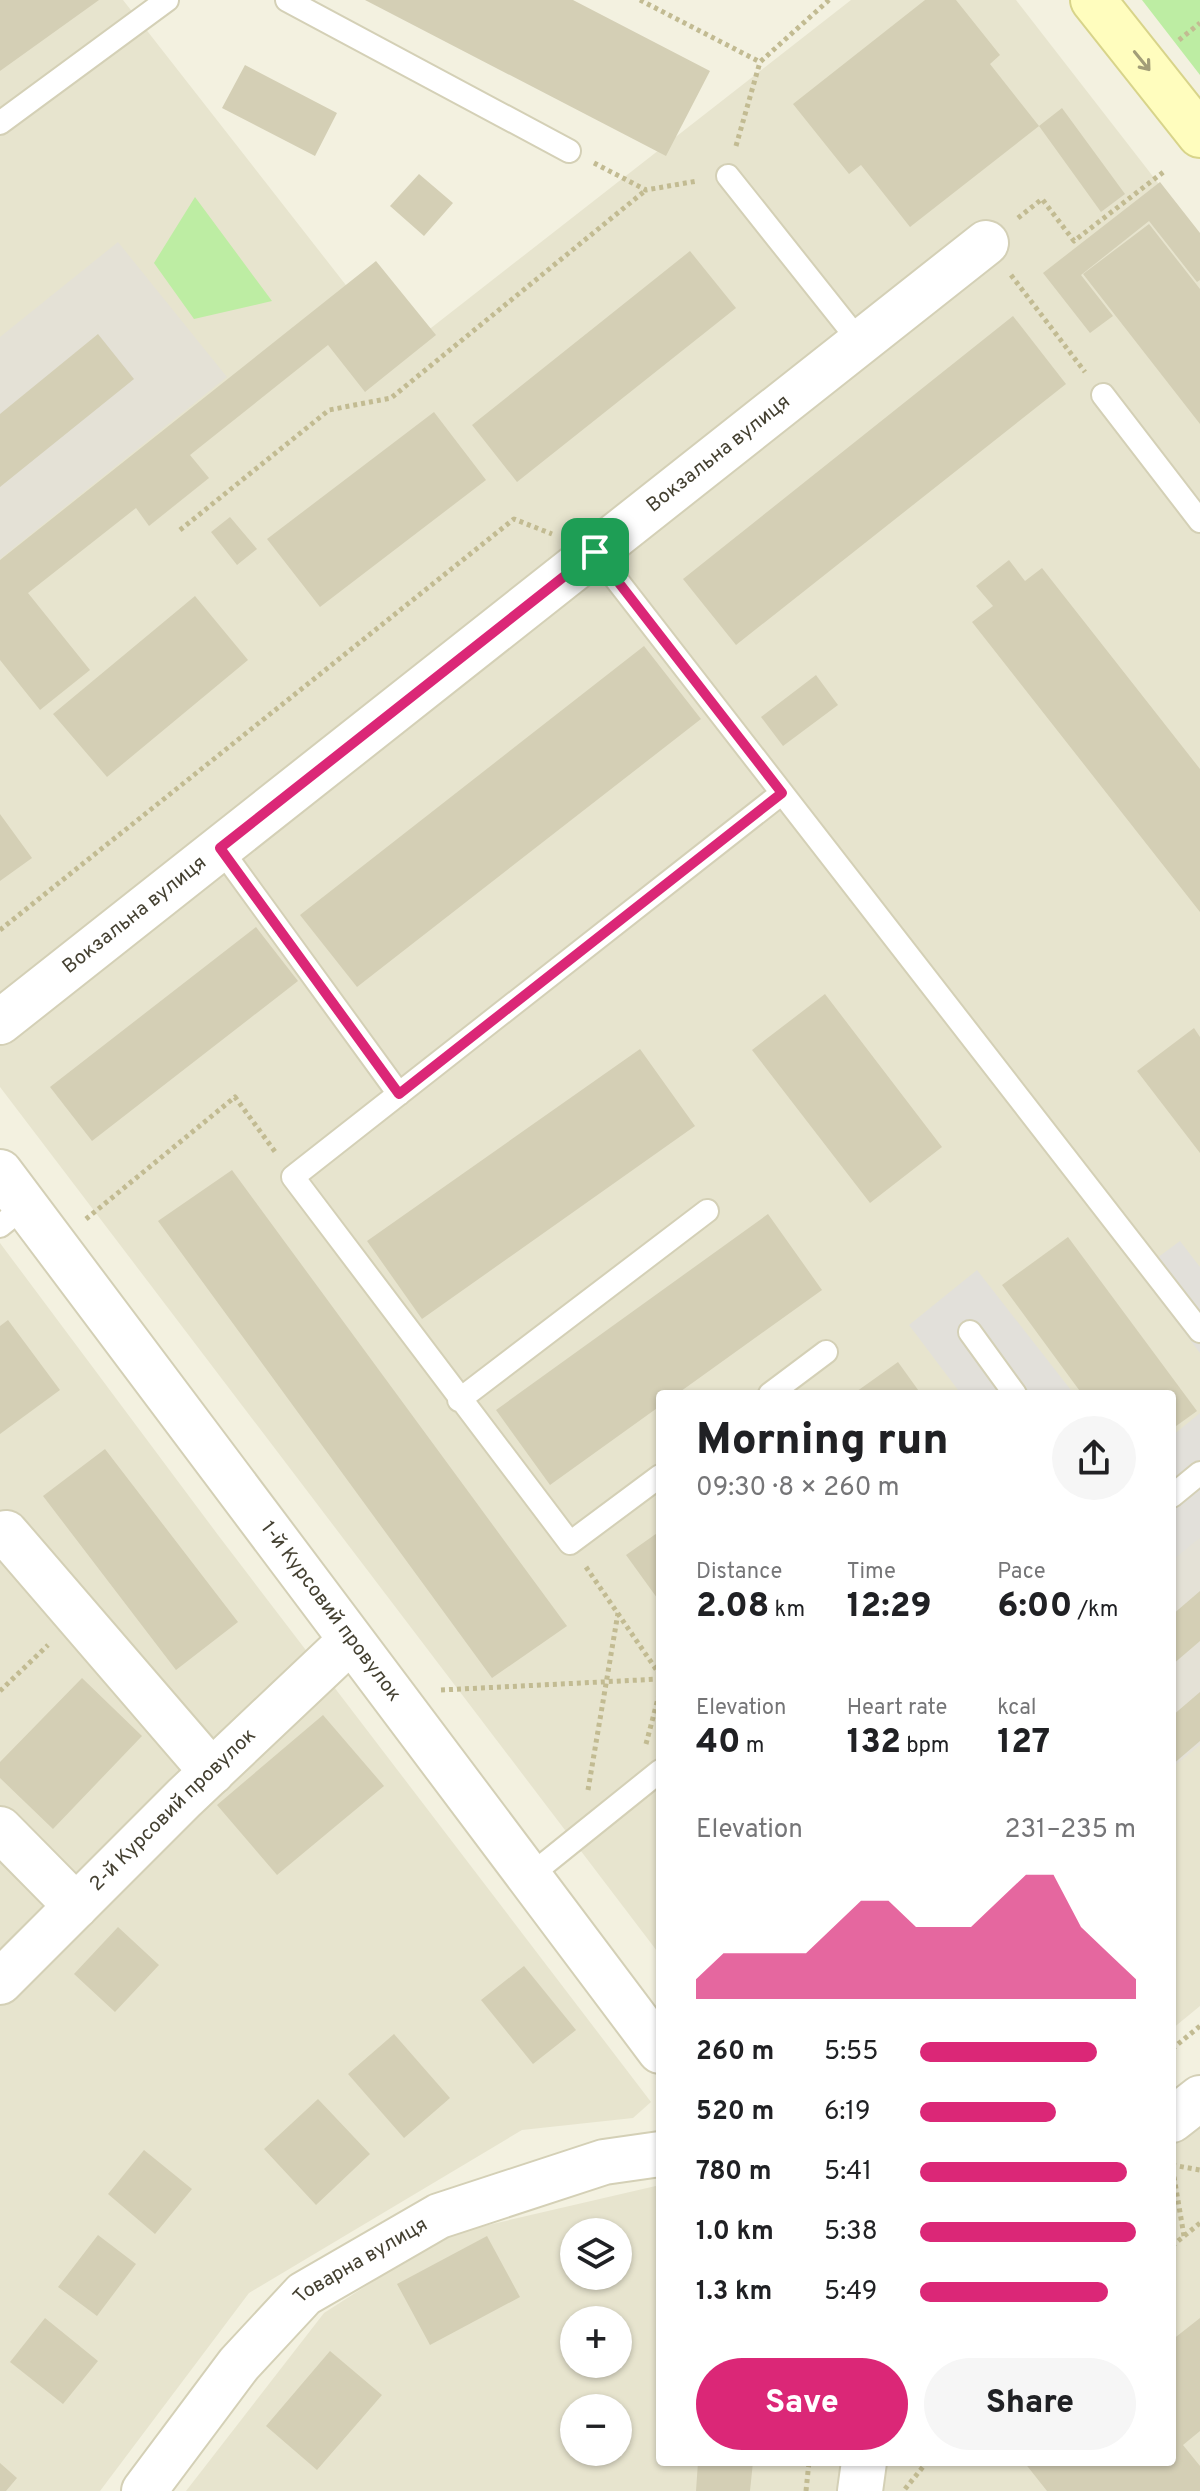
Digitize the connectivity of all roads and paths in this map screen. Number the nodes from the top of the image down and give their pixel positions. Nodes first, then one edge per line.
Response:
1 (167, 0) edge
2 (287, 0) edge
3 (640, 0) edge
4 (829, 0) edge
5 (1093, 0) edge
6 (1200, 23) edge
7 (1177, 42) dead end
8 (760, 62) junction
9 (0, 123) edge
10 (1200, 135) edge
11 (569, 151) joint
12 (1166, 170) dead end
13 (728, 176) junction
14 (646, 190) junction
15 (986, 243) junction
16 (860, 342) junction
17 (1103, 395) joint
18 (1200, 521) edge
19 (180, 530) dead end
20 (595, 552) junction
21 (782, 793) junction
22 (220, 848) junction
23 (0, 930) edge
24 (0, 1022) edge
25 (399, 1094) junction
26 (293, 1177) junction
27 (8, 1201) edge
28 (707, 1211) dead end
29 (79, 1225) dead end
30 (1200, 1331) edge
31 (970, 1332) dead end
32 (826, 1352) dead end
33 (775, 1390) edge
34 (1012, 1390) edge
35 (459, 1400) junction
36 (1200, 1473) edge
37 (656, 1479) edge
38 (1176, 1493) edge
39 (6, 1533) dead end
40 (570, 1543) junction
41 (618, 1613) junction
42 (77, 1616) junction
43 (350, 1641) junction
44 (656, 1671) edge
45 (656, 1677) edge
46 (606, 1682) junction
47 (434, 1690) dead end
48 (0, 1691) edge
49 (212, 1772) junction
50 (656, 1774) edge
51 (0, 1829) edge
52 (580, 1835) junction
53 (527, 1878) junction
54 (76, 1906) junction
55 (0, 1982) edge
56 (1200, 2026) edge
57 (656, 2046) edge
58 (1176, 2046) edge
59 (1200, 2098) edge
60 (1176, 2117) edge
61 (656, 2155) edge
62 (1176, 2166) edge
63 (1200, 2170) edge
64 (1176, 2189) edge
65 (1200, 2223) edge
66 (1184, 2236) junction
67 (1176, 2243) edge
68 (809, 2466) edge
69 (863, 2466) edge
70 (924, 2466) edge
71 (144, 2491) edge
72 (806, 2491) edge
73 (860, 2491) edge
74 (903, 2491) edge

1 - 9 lane
2 - 11 lane
3 - 8 path
4 - 8 path
5 -> 10 main road
6 - 7 path
8 - 13 path
11 - 14 path
12 - 15 path
13 - 14 path
13 - 16 lane
14 - 19 path
15 - 16 street, Вокзальна вулиця
15 - 17 path
16 - 20 street, Вокзальна вулиця
17 - 18 lane
20 - 21 lane
20 - 22 street, Вокзальна вулиця
20 - 23 path
21 - 25 lane
21 - 30 lane
22 - 24 street, Вокзальна вулиця
22 - 25 lane
25 - 26 lane
26 - 29 path
26 - 35 lane
27 - 43 street, 1-й Курсовий провулок
28 - 35 lane
31 - 34 lane
32 - 33 lane
35 - 40 lane
36 - 38 lane
37 - 40 lane
39 - 42 street
40 - 41 path
41 - 44 path
41 - 46 path
42 - 48 path
42 - 49 street
43 - 49 street, 2-й Курсовий провулок
43 - 53 street, 1-й Курсовий провулок
45 - 46 path
46 - 47 path
46 - 52 path
49 - 54 street, 2-й Курсовий провулок
50 - 52 lane
51 - 54 street
52 - 53 lane
53 - 57 street, 1-й Курсовий провулок
54 - 55 street, 2-й Курсовий провулок
56 - 58 path
59 - 60 street
61 - 71 street, Товарна вулиця
62 - 63 path
64 - 66 path
65 - 66 path
66 - 67 path
68 - 72 path
69 - 73 street
70 - 74 path

